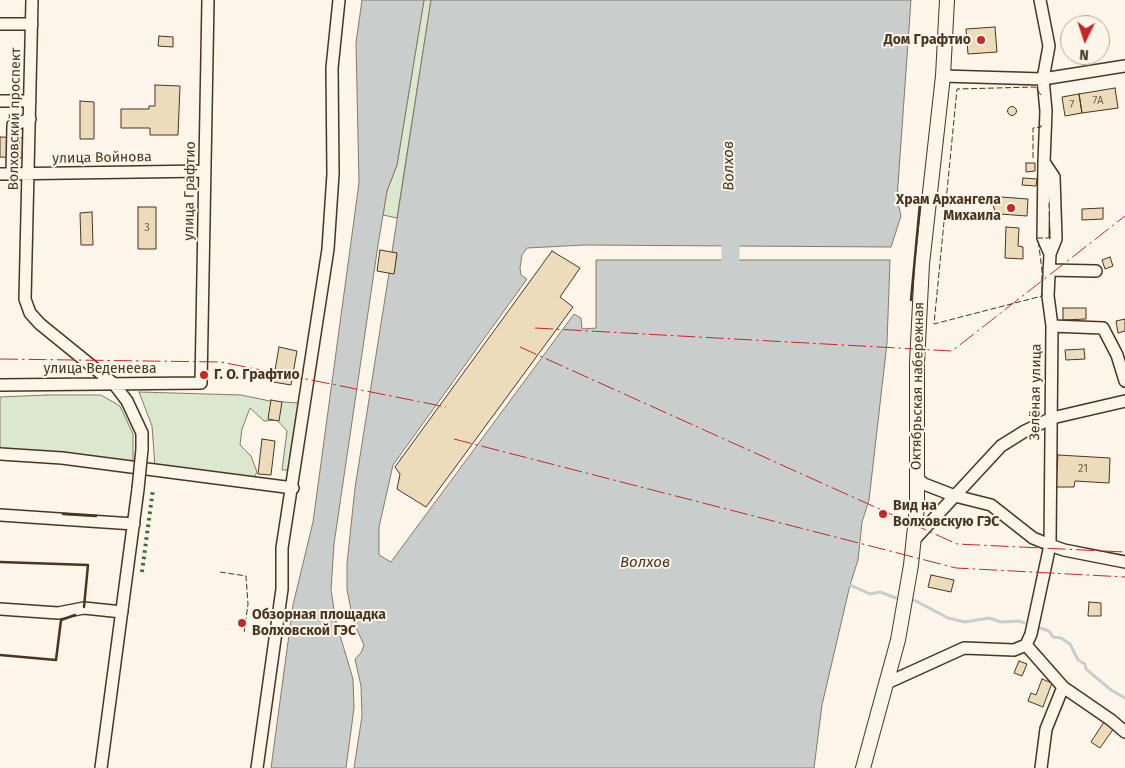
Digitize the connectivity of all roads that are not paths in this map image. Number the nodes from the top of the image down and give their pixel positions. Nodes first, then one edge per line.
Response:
1 (32, 0) edge
2 (208, 0) edge
3 (339, 0) edge
4 (946, 0) edge
5 (1040, 0) edge
6 (0, 24) edge
7 (32, 24) junction
8 (1125, 66) edge
9 (943, 76) junction
10 (1044, 79) junction
11 (30, 101) junction
12 (0, 102) edge
13 (30, 118) junction
14 (205, 171) junction
15 (6, 174) edge
16 (28, 174) junction
17 (1049, 270) junction
18 (1096, 271) dead end
19 (1052, 326) junction
20 (1125, 381) edge
21 (201, 383) joint
22 (114, 384) junction
23 (0, 385) edge
24 (1125, 401) edge
25 (1052, 418) junction
26 (0, 454) edge
27 (916, 478) junction
28 (293, 488) junction
29 (954, 496) junction
30 (0, 514) edge
31 (134, 524) junction
32 (914, 540) junction
33 (1050, 545) junction
34 (1125, 562) edge
35 (0, 609) edge
36 (122, 612) junction
37 (1026, 645) junction
38 (887, 683) junction
39 (1063, 687) junction
40 (1125, 732) edge
41 (101, 768) edge
42 (257, 768) edge
43 (863, 768) edge
44 (1041, 768) edge

1 - 7 street, Волховский проспект
2 - 14 street, улица Графтио
3 - 28 street
4 - 9 main road, Октябрьская набережная
5 - 10 street, Зелёная улица
6 - 7 street
7 - 11 street, Волховский проспект
8 - 10 street
9 - 10 street
9 - 27 main road, Октябрьская набережная
10 - 17 street, Зелёная улица
11 - 12 street
11 - 13 street, Волховский проспект
13 - 15 street
13 - 16 street, Волховский проспект
14 - 16 street, улица Войнова
14 - 21 street, улица Графтио
15 - 16 street, улица Войнова
16 - 22 street, Волховский проспект
17 - 18 street
17 - 19 street, Зелёная улица
19 - 20 street
19 - 25 street, Зелёная улица
21 - 22 street, улица Веденеева
22 - 23 street, улица Веденеева
22 - 31 street, bridge
24 - 25 street
25 - 29 street
25 - 33 street, Зелёная улица
26 - 28 street
27 - 29 street
27 - 32 main road, Октябрьская набережная
28 - 42 street
29 - 32 street
29 - 33 street
30 - 31 street
31 - 36 street
32 - 38 main road, Октябрьская набережная
33 - 34 street
33 - 37 street, Зелёная улица
35 - 36 street
36 - 41 street
37 - 38 street
37 - 39 street
38 - 43 main road, Октябрьская набережная
39 - 40 street
39 - 44 street

